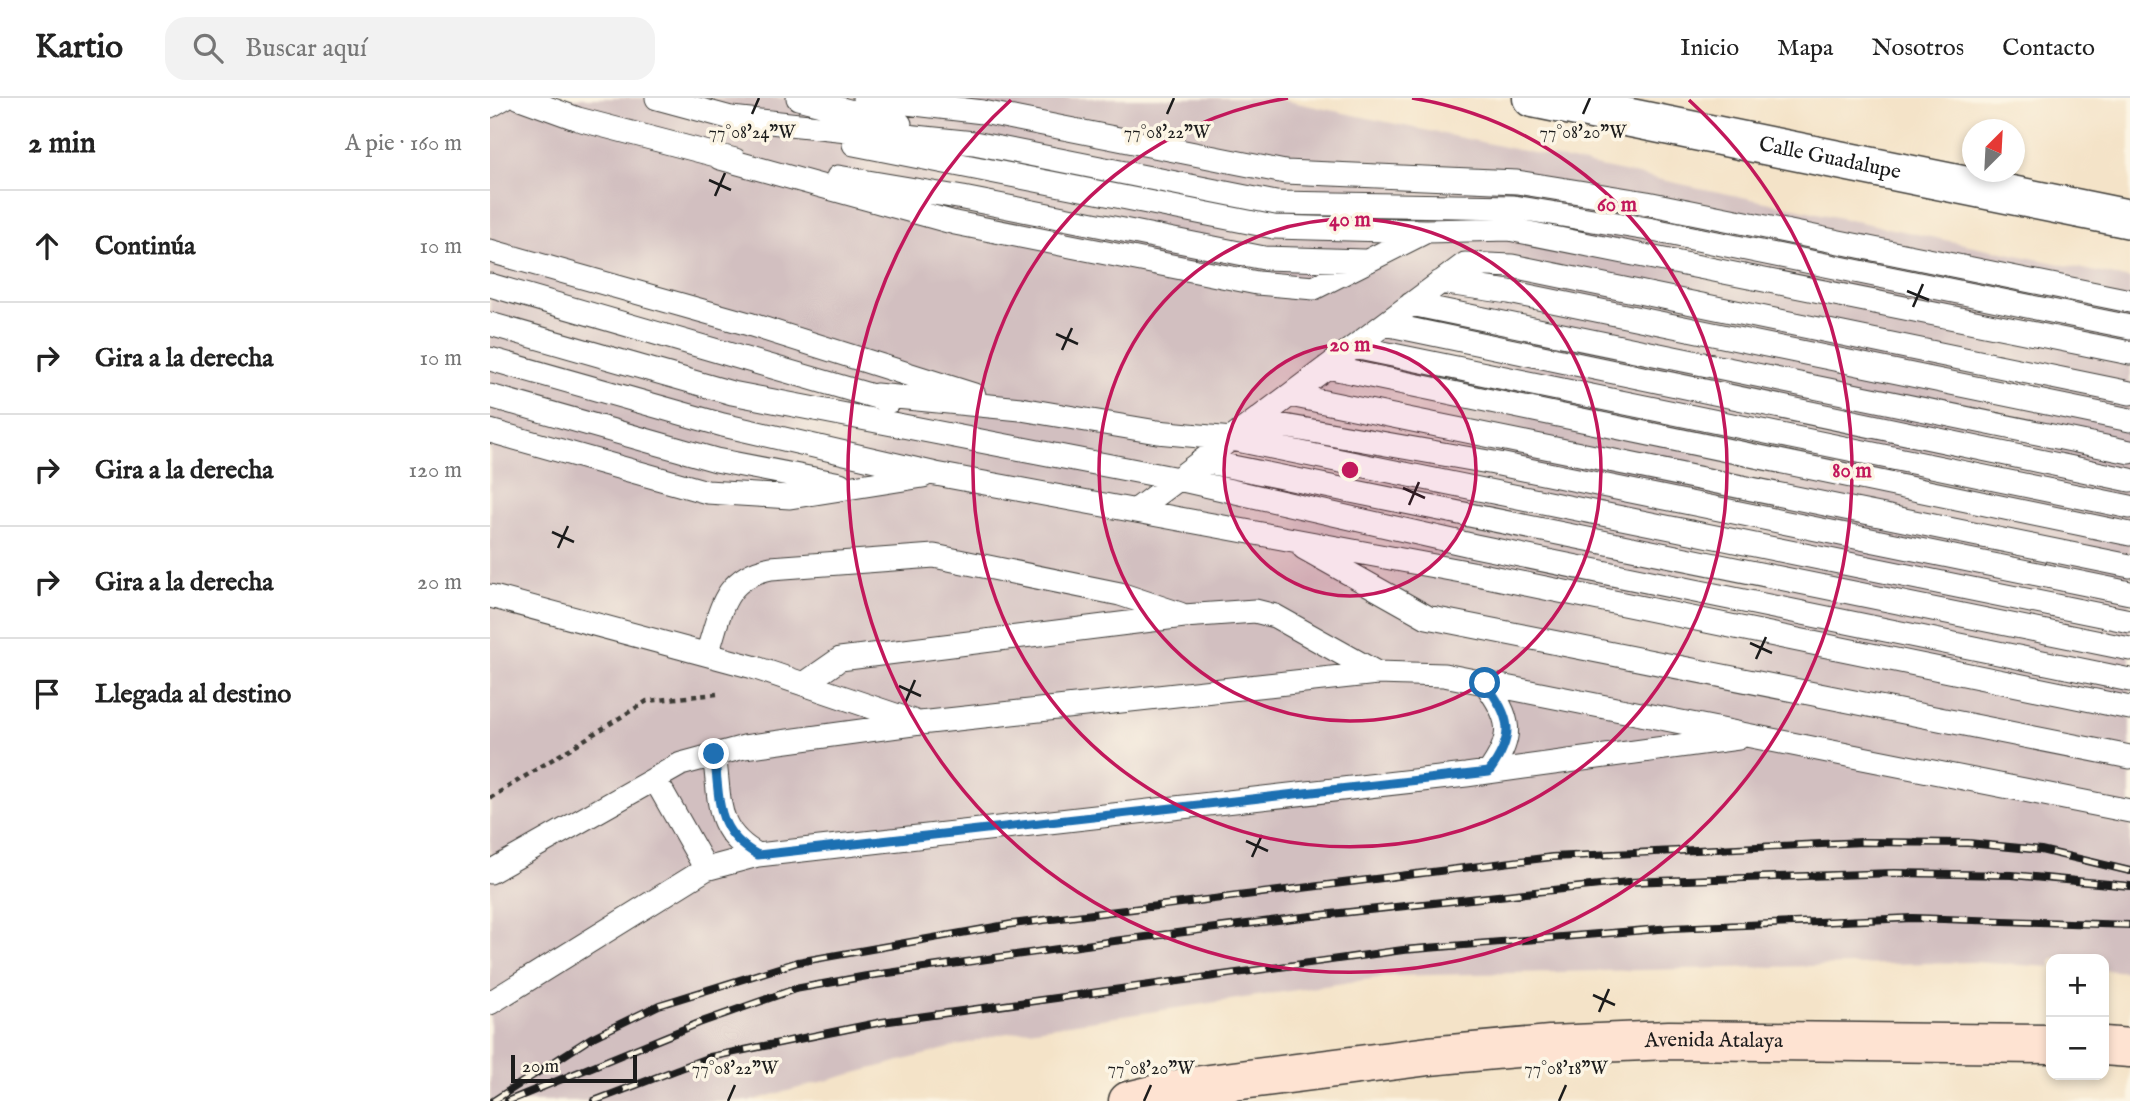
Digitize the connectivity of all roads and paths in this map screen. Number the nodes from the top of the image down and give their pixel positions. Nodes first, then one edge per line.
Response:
1 (504, 98) edge
2 (520, 98) edge
3 (657, 98) edge
4 (798, 98) edge
5 (864, 98) edge
6 (1532, 98) edge
7 (1590, 104) edge
8 (490, 106) edge
9 (731, 118) junction
10 (974, 143) junction
11 (2130, 219) edge
12 (1427, 231) junction
13 (490, 251) edge
14 (1440, 282) junction
15 (490, 285) edge
16 (2130, 301) edge
17 (1411, 304) junction
18 (490, 324) edge
19 (1385, 324) junction
20 (2130, 327) edge
21 (1354, 346) junction
22 (2130, 353) edge
23 (490, 359) edge
24 (1327, 367) junction
25 (2130, 393) edge
26 (876, 395) junction
27 (1290, 395) junction
28 (490, 396) edge
29 (1020, 409) junction
30 (2130, 420) edge
31 (1256, 421) junction
32 (490, 431) edge
33 (1232, 439) junction
34 (1012, 448) junction
35 (2130, 452) edge
36 (1203, 461) junction
37 (936, 474) junction
38 (1178, 479) junction
39 (2130, 480) edge
40 (853, 487) junction
41 (2130, 507) edge
42 (1136, 510) junction
43 (2130, 534) edge
44 (1288, 538) junction
45 (2130, 566) edge
46 (2130, 593) edge
47 (490, 596) edge
48 (1184, 616) junction
49 (2130, 621) edge
50 (2130, 649) edge
51 (707, 654) junction
52 (1377, 673) junction
53 (2130, 680) edge
54 (1485, 683) junction
55 (804, 684) junction
56 (727, 693) dead end
57 (2130, 708) edge
58 (920, 723) junction
59 (1759, 736) junction
60 (714, 754) junction
61 (2130, 757) edge
62 (1489, 772) junction
63 (655, 779) junction
64 (490, 798) edge
65 (2130, 811) edge
66 (758, 855) junction
67 (706, 869) junction
68 (490, 873) edge
69 (490, 1003) edge
70 (2046, 1044) edge
71 (2109, 1046) edge
72 (2130, 1048) edge
73 (1128, 1101) edge

1 - 8 lane
2 - 12 lane
3 - 9 lane
4 - 10 lane
5 - 16 lane
6 - 7 street, Calle Guadalupe
7 - 11 street, Calle Guadalupe
9 - 10 lane
9 - 12 lane
10 - 20 lane
12 - 22 lane
13 - 29 lane
14 - 17 lane
14 - 25 lane
14 - 30 lane
15 - 26 lane
17 - 19 lane
17 - 35 lane
18 - 34 lane
19 - 21 lane
19 - 39 lane
21 - 24 lane
21 - 41 lane
23 - 37 lane
24 - 27 lane
24 - 43 lane
26 - 29 lane
26 - 34 lane
27 - 31 lane
27 - 45 lane
28 - 40 lane
29 - 33 lane
31 - 33 lane
31 - 46 lane
32 - 40 lane
33 - 36 lane
33 - 49 lane
34 - 38 lane
36 - 38 lane
36 - 50 lane
37 - 40 lane
37 - 42 lane
38 - 42 lane
38 - 53 lane
42 - 44 lane
44 - 57 lane
44 - 61 lane
47 - 51 lane
48 - 51 lane
48 - 52 lane
48 - 55 lane
51 - 55 lane
52 - 54 lane
52 - 58 lane
54 - 59 lane
54 - 62 lane
55 - 58 lane
56 - 64 path
58 - 60 lane
59 - 62 lane
59 - 65 lane
60 - 63 lane
60 - 66 lane
62 - 66 lane
63 - 67 lane
63 - 68 lane
66 - 67 lane
67 - 69 lane
70 - 73 main road, Avenida Atalaya
71 - 72 main road

